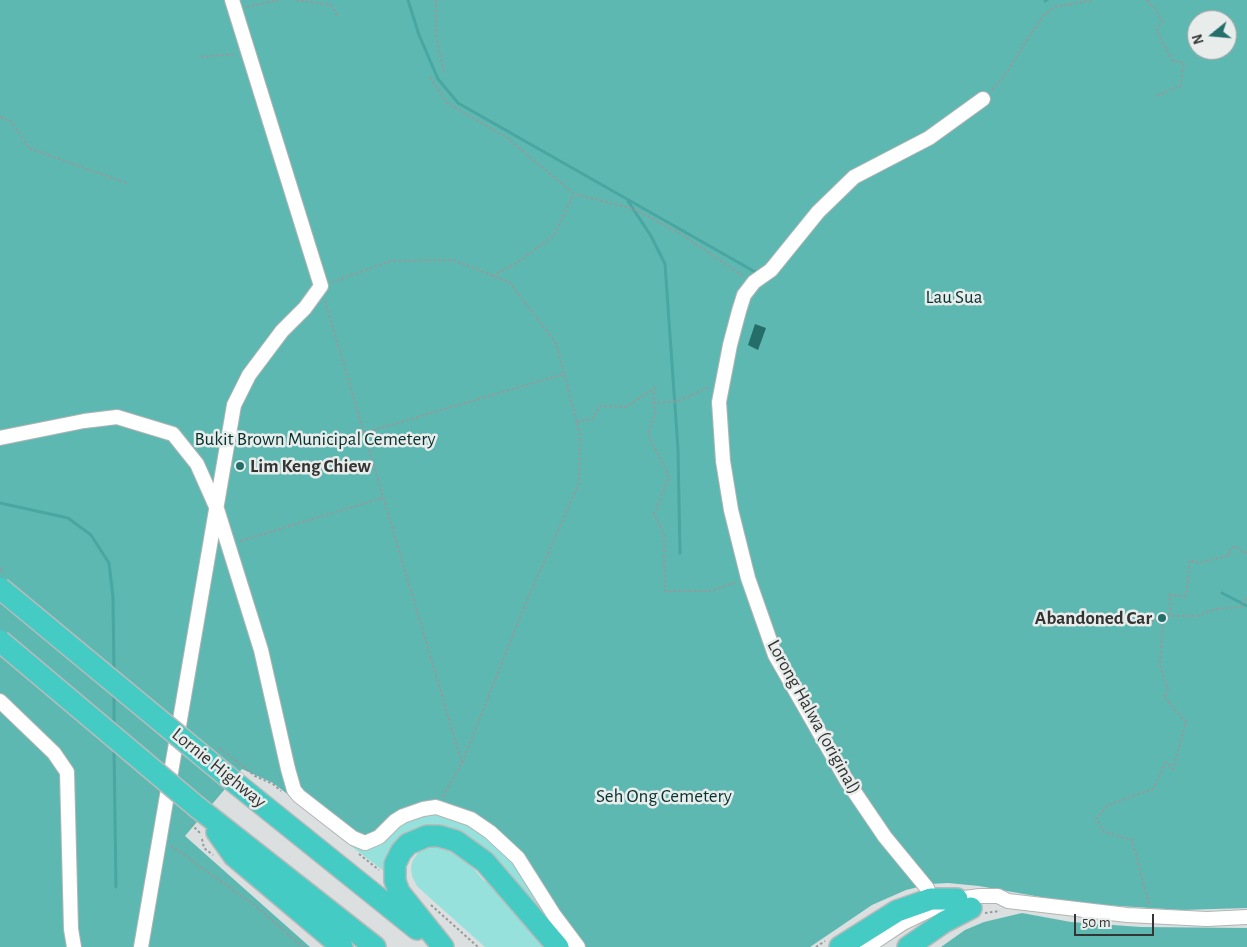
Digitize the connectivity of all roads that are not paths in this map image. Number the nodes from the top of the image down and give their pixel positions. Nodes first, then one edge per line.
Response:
1 (233, 5) edge
2 (983, 99) road end
3 (0, 438) edge
4 (216, 509) junction
5 (0, 588) edge
6 (0, 641) edge
7 (0, 701) edge
8 (200, 809) junction
9 (931, 899) junction
10 (971, 907) junction
11 (1247, 917) edge
12 (74, 947) edge
13 (141, 947) edge
14 (342, 947) edge
15 (375, 947) edge
16 (439, 947) edge
17 (443, 947) edge
18 (558, 947) edge
19 (578, 947) edge
20 (840, 947) edge
21 (867, 947) edge
22 (879, 947) edge
23 (908, 947) edge

1 - 4 street
2 - 9 street, Lorong Halwa (original)
3 - 4 street
4 - 13 street
4 - 19 street
5 - 16 highway, Lornie Highway, bridge
6 - 8 highway, bridge
7 - 12 street
8 - 14 highway
8 - 15 highway
9 - 10 highway
9 - 20 highway
10 - 11 street
10 - 21 street
10 - 22 street
10 - 23 highway
17 - 18 highway

